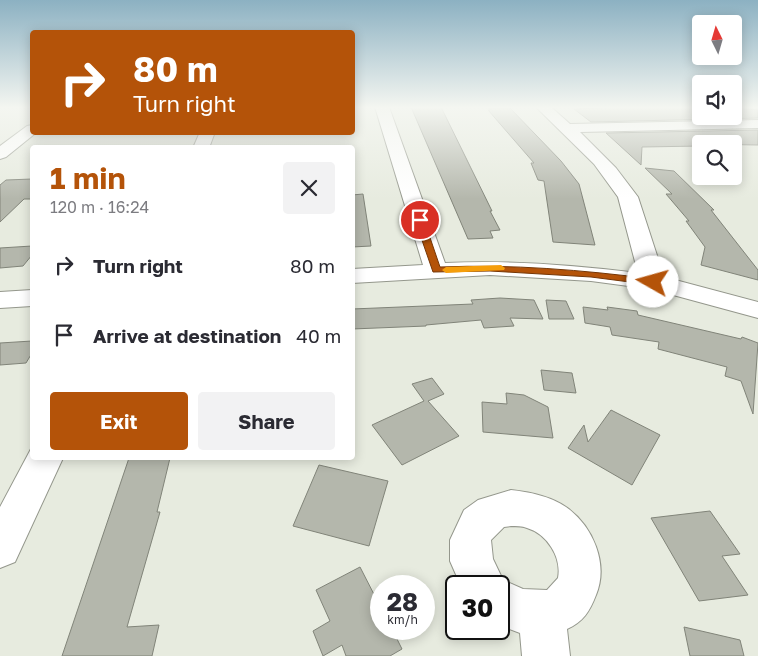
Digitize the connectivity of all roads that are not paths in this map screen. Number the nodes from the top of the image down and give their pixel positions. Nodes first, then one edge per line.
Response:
1 (21, 138) edge
2 (392, 138) edge
3 (577, 138) edge
4 (0, 154) edge
5 (436, 270) junction
6 (355, 276) edge
7 (653, 282) junction
8 (30, 298) edge
9 (0, 300) edge
10 (758, 310) edge
11 (44, 460) edge
12 (0, 548) edge
13 (477, 575) edge
14 (510, 608) edge
15 (544, 635) edge

1 - 4 street
2 - 5 street
3 - 7 street
5 - 6 street
5 - 7 street
7 - 10 street
8 - 9 street
11 - 12 street
13 - 15 street
14 - 15 street

